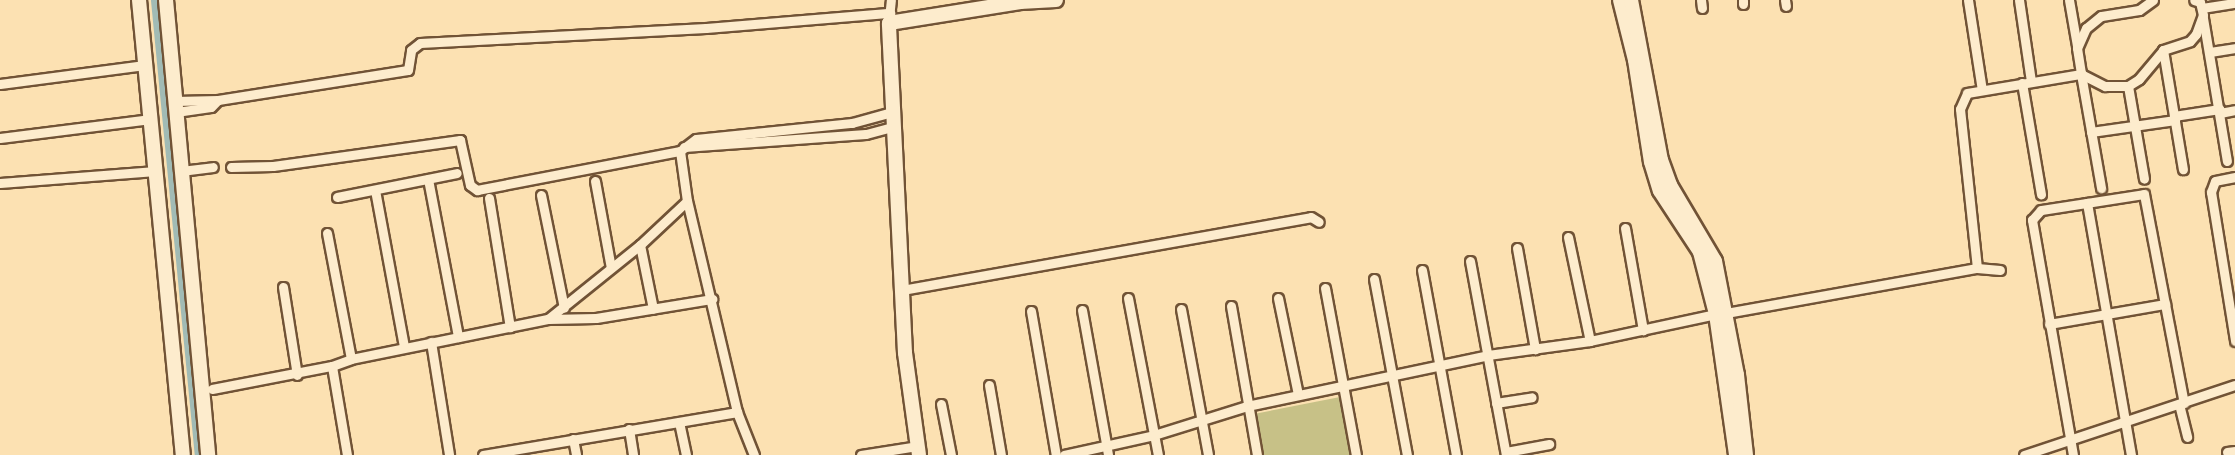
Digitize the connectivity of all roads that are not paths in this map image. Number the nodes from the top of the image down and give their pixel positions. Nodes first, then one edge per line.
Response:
1 (139, 0) edge
2 (166, 0) edge
3 (891, 0) edge
4 (1056, 0) edge
5 (1620, 0) edge
6 (1631, 0) edge
7 (1968, 0) edge
8 (2019, 0) edge
9 (2069, 0) edge
10 (2115, 0) edge
11 (2154, 0) edge
12 (2235, 3) edge
13 (2200, 5) edge
14 (2118, 12) junction
15 (889, 18) junction
16 (2077, 48) junction
17 (2235, 48) edge
18 (2163, 50) junction
19 (2210, 52) junction
20 (145, 65) junction
21 (2081, 74) junction
22 (2026, 82) junction
23 (0, 84) edge
24 (2128, 86) junction
25 (1982, 90) junction
26 (175, 106) junction
27 (2235, 110) edge
28 (2220, 111) junction
29 (892, 112) junction
30 (2174, 118) junction
31 (151, 119) junction
32 (2135, 126) junction
33 (892, 127) junction
34 (2091, 132) junction
35 (0, 138) edge
36 (682, 149) junction
37 (2228, 161) dead end
38 (213, 167) dead end
39 (231, 167) dead end
40 (2183, 169) dead end
41 (156, 171) junction
42 (181, 171) junction
43 (457, 173) dead end
44 (2235, 177) edge
45 (428, 179) junction
46 (2144, 179) dead end
47 (595, 181) dead end
48 (0, 183) edge
49 (2101, 188) dead end
50 (375, 190) junction
51 (2041, 194) dead end
52 (541, 195) dead end
53 (336, 197) dead end
54 (489, 198) dead end
55 (687, 201) junction
56 (2086, 202) junction
57 (1319, 222) dead end
58 (1625, 228) dead end
59 (327, 233) dead end
60 (1568, 237) dead end
61 (640, 245) junction
62 (1517, 248) dead end
63 (1470, 261) dead end
64 (611, 268) junction
65 (1977, 268) junction
66 (1422, 270) dead end
67 (2000, 270) dead end
68 (1374, 279) dead end
69 (283, 287) dead end
70 (1325, 288) dead end
71 (902, 290) junction
72 (1128, 298) dead end
73 (1278, 298) dead end
74 (712, 299) junction
75 (2165, 304) junction
76 (1231, 306) dead end
77 (564, 308) junction
78 (653, 309) junction
79 (1181, 309) dead end
80 (1082, 310) dead end
81 (1031, 311) dead end
82 (1721, 314) junction
83 (2105, 315) junction
84 (548, 319) junction
85 (2049, 324) junction
86 (510, 327) junction
87 (1643, 330) junction
88 (458, 337) junction
89 (1590, 341) junction
90 (2235, 341) edge
91 (431, 342) junction
92 (404, 347) junction
93 (1535, 349) junction
94 (1488, 356) junction
95 (351, 359) junction
96 (1440, 365) junction
97 (332, 366) junction
98 (297, 375) junction
99 (1392, 378) junction
100 (989, 385) dead end
101 (2235, 385) edge
102 (1343, 387) junction
103 (212, 389) dead end
104 (1298, 395) junction
105 (1532, 397) dead end
106 (1496, 403) junction
107 (941, 404) dead end
108 (2181, 404) junction
109 (1247, 406) junction
110 (737, 412) junction
111 (2124, 421) junction
112 (679, 422) junction
113 (1202, 422) junction
114 (629, 429) junction
115 (1154, 435) junction
116 (2187, 437) dead end
117 (573, 439) junction
118 (2069, 441) junction
119 (1549, 444) dead end
120 (1107, 450) edge
121 (918, 451) edge
122 (520, 452) edge
123 (1506, 453) edge
124 (183, 455) edge
125 (208, 455) edge
126 (347, 455) edge
127 (449, 455) edge
128 (483, 455) edge
129 (576, 455) edge
130 (633, 455) edge
131 (686, 455) edge
132 (754, 455) edge
133 (861, 455) edge
134 (951, 455) edge
135 (1001, 455) edge
136 (1056, 455) edge
137 (1064, 455) edge
138 (1158, 455) edge
139 (1208, 455) edge
140 (1257, 455) edge
141 (1356, 455) edge
142 (1407, 455) edge
143 (1456, 455) edge
144 (1736, 455) edge
145 (1746, 455) edge
146 (2024, 455) edge
147 (2073, 455) edge
148 (2131, 455) edge

1 - 20 street
2 - 26 street
3 - 15 street
4 - 15 street
5 - 82 street
6 - 82 street
7 - 25 street
8 - 22 street
9 - 16 street
10 - 14 street
11 - 14 street
12 - 13 street
13 - 18 street
13 - 19 street
14 - 16 street
15 - 26 street
15 - 29 street
16 - 21 street
17 - 19 street
18 - 24 street
18 - 30 street
19 - 28 street
20 - 23 street
20 - 31 street
21 - 22 street
21 - 24 street
21 - 34 street
22 - 25 street
22 - 51 street
24 - 32 street
25 - 65 street
26 - 42 street
27 - 28 street
28 - 30 street
28 - 37 street
29 - 33 street
29 - 36 street
30 - 32 street
30 - 40 street
31 - 35 street
31 - 41 street
32 - 34 street
32 - 46 street
33 - 36 street
33 - 71 street
34 - 49 street
36 - 39 street
36 - 55 street
38 - 42 street
41 - 48 street
41 - 124 street
42 - 125 street
43 - 45 street
44 - 90 street
45 - 50 street
45 - 88 street
47 - 64 street
50 - 53 street
50 - 92 street
52 - 77 street
54 - 86 street
55 - 61 street
55 - 74 street
56 - 75 street
56 - 83 street
56 - 85 street
57 - 71 street
58 - 87 street
59 - 95 street
60 - 89 street
61 - 64 street
61 - 78 street
62 - 93 street
63 - 94 street
64 - 77 street
65 - 67 street
65 - 82 street
66 - 96 street
68 - 99 street
69 - 98 street
70 - 102 street
71 - 121 street
72 - 115 street
73 - 104 street
74 - 78 street
74 - 110 street
75 - 83 street
75 - 108 street
76 - 109 street
77 - 84 street
78 - 84 street
79 - 113 street
80 - 120 street
81 - 136 street
82 - 87 street
82 - 144 street
82 - 145 street
83 - 85 street
83 - 111 street
84 - 86 street
85 - 118 street
86 - 88 street
87 - 89 street
88 - 91 street
89 - 93 street
91 - 92 street
91 - 127 street
92 - 95 street
93 - 94 street
94 - 96 street
94 - 106 street
95 - 97 street
96 - 99 street
96 - 143 street
97 - 98 street
97 - 126 street
98 - 103 street
99 - 102 street
99 - 142 street
100 - 135 street
101 - 108 street
102 - 104 street
102 - 141 street
104 - 109 street
105 - 106 street
106 - 123 street
107 - 134 street
108 - 111 street
108 - 116 street
109 - 113 street
109 - 140 street
110 - 112 street
110 - 132 street
111 - 118 street
111 - 148 street
112 - 114 street
112 - 131 street
113 - 115 street
113 - 139 street
114 - 117 street
114 - 130 street
115 - 120 street
115 - 138 street
117 - 122 street
117 - 129 street
118 - 146 street
118 - 147 street
119 - 123 street
120 - 137 street
121 - 133 street
122 - 128 street

